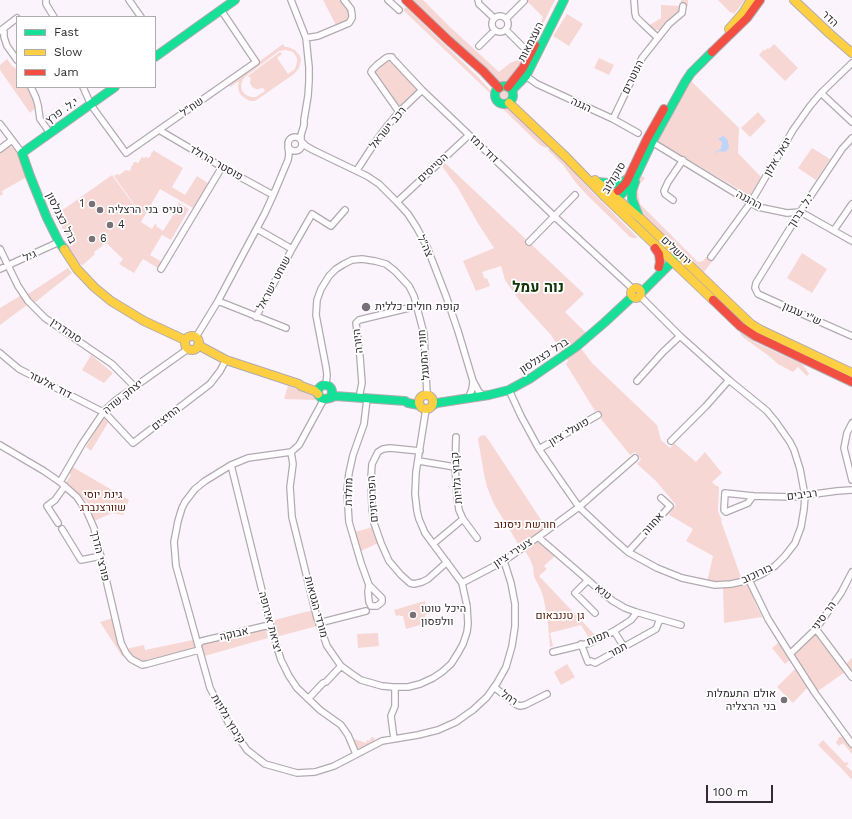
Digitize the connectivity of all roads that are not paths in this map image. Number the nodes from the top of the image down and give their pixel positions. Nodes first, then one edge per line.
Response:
1 (46, 0) edge
2 (129, 0) edge
3 (235, 0) edge
4 (291, 0) edge
5 (344, 0) edge
6 (388, 0) edge
7 (406, 0) edge
8 (478, 0) edge
9 (524, 0) edge
10 (558, 0) edge
11 (564, 0) edge
12 (634, 0) edge
13 (751, 0) edge
14 (761, 0) edge
15 (799, 1) edge
16 (683, 6) dead end
17 (221, 10) junction
18 (399, 10) dead end
19 (53, 16) edge
20 (140, 16) edge
21 (494, 18) junction
22 (16, 19) edge
23 (506, 19) junction
24 (1, 30) edge
25 (495, 30) junction
26 (506, 30) junction
27 (306, 38) junction
28 (658, 38) junction
29 (480, 46) dead end
30 (523, 46) dead end
31 (852, 54) edge
32 (156, 56) edge
33 (16, 59) edge
34 (852, 62) edge
35 (526, 76) junction
36 (31, 88) edge
37 (83, 88) edge
38 (113, 88) edge
39 (504, 89) junction
40 (422, 90) junction
41 (822, 93) junction
42 (510, 102) junction
43 (91, 104) junction
44 (399, 112) junction
45 (613, 119) junction
46 (304, 120) junction
47 (852, 122) edge
48 (0, 124) edge
49 (159, 130) junction
50 (50, 133) junction
51 (638, 133) dead end
52 (469, 135) junction
53 (292, 137) junction
54 (852, 138) edge
55 (12, 140) junction
56 (301, 141) junction
57 (652, 142) junction
58 (288, 147) junction
59 (0, 149) edge
60 (298, 151) junction
61 (22, 153) junction
62 (320, 154) junction
63 (683, 160) junction
64 (222, 167) junction
65 (284, 170) junction
66 (357, 170) junction
67 (633, 176) junction
68 (597, 182) junction
69 (575, 194) dead end
70 (273, 195) junction
71 (614, 199) junction
72 (673, 200) dead end
73 (397, 202) junction
74 (751, 202) junction
75 (852, 204) edge
76 (345, 210) dead end
77 (800, 212) junction
78 (554, 216) junction
79 (641, 219) junction
80 (256, 229) junction
81 (834, 230) junction
82 (649, 240) junction
83 (852, 241) edge
84 (59, 242) junction
85 (529, 242) dead end
86 (0, 248) edge
87 (292, 249) junction
88 (676, 254) junction
89 (711, 257) dead end
90 (670, 260) junction
91 (8, 266) junction
92 (0, 269) edge
93 (161, 269) dead end
94 (660, 271) junction
95 (683, 272) junction
96 (755, 288) joint
97 (637, 293) junction
98 (218, 301) junction
99 (417, 306) junction
100 (256, 316) junction
101 (286, 328) dead end
102 (680, 336) junction
103 (852, 336) edge
104 (196, 337) junction
105 (185, 340) junction
106 (198, 345) junction
107 (190, 350) junction
108 (0, 353) edge
109 (226, 360) junction
110 (852, 373) edge
111 (729, 380) junction
112 (473, 381) junction
113 (637, 381) dead end
114 (852, 382) edge
115 (135, 387) junction
116 (510, 390) junction
117 (325, 392) junction
118 (483, 395) junction
119 (469, 397) junction
120 (363, 398) junction
121 (427, 402) junction
122 (103, 412) junction
123 (598, 415) dead end
124 (852, 423) edge
125 (456, 437) dead end
126 (671, 441) dead end
127 (0, 445) edge
128 (539, 449) junction
129 (420, 451) junction
130 (291, 452) junction
131 (635, 458) dead end
132 (419, 461) junction
133 (231, 465) junction
134 (455, 467) junction
135 (852, 480) edge
136 (60, 482) junction
137 (65, 486) junction
138 (852, 490) edge
139 (753, 496) junction
140 (805, 496) junction
141 (661, 498) dead end
142 (579, 507) junction
143 (463, 519) junction
144 (58, 523) dead end
145 (62, 530) dead end
146 (538, 537) junction
147 (477, 538) dead end
148 (433, 544) junction
149 (628, 552) junction
150 (101, 556) junction
151 (504, 561) junction
152 (447, 562) junction
153 (852, 572) edge
154 (588, 580) junction
155 (749, 580) junction
156 (462, 584) junction
157 (369, 585) dead end
158 (366, 610) dead end
159 (636, 612) junction
160 (595, 613) dead end
161 (660, 619) junction
162 (319, 623) junction
163 (681, 625) dead end
164 (270, 627) junction
165 (816, 629) junction
166 (614, 631) junction
167 (581, 644) junction
168 (198, 647) junction
169 (624, 647) junction
170 (553, 652) dead end
171 (790, 654) junction
172 (130, 659) joint
173 (341, 666) junction
174 (852, 677) edge
175 (395, 687) junction
176 (494, 687) junction
177 (547, 694) dead end
178 (308, 699) junction
179 (394, 739) junction
180 (852, 744) edge
181 (356, 754) junction

1 - 19 street
2 - 20 street
3 - 17 street
4 - 27 street
5 - 27 street
6 - 18 street
7 - 39 street
8 - 21 street
9 - 23 street
10 - 39 street, העצמאות
11 - 35 street, העצמאות
12 - 28 street
13 - 67 street, סוקולוב
14 - 57 street, סוקולוב
15 - 31 street, הדר
16 - 28 street, הנוטרים
17 - 32 street
17 - 49 street, שח"ל
21 - 23 street
21 - 25 street
22 - 24 street
23 - 26 street
24 - 33 street
25 - 26 street
25 - 29 street
26 - 30 street
27 - 46 street
28 - 45 street, הנוטרים
31 - 34 street
34 - 41 street, יגאל אלון
35 - 39 street, העצמאות
35 - 45 street, הגנה
36 - 50 street
37 - 43 street
38 - 43 street, י.ל. פרץ
39 - 42 street
39 - 42 street
40 - 44 street, רכב ישראל
40 - 44 street, דוד רמז
40 - 52 street, דוד רמז
41 - 47 street
41 - 74 street, יגאל אלון
42 - 68 street, ירושלים
42 - 71 street, ירושלים
43 - 49 street, שח"ל
43 - 50 street, י.ל. פרץ
44 - 66 street, רכב ישראל
45 - 51 street, הגנה
46 - 53 street
46 - 56 street
48 - 55 street, ברל כצנלסון
49 - 64 street, פוסטר הרולד
50 - 61 street, י.ל. פרץ
52 - 73 street, הטייסים
52 - 78 street, דוד רמז
53 - 56 street
53 - 58 street
54 - 77 street, י.ל. ברוך
55 - 59 street
55 - 61 street, ברל כצנלסון
56 - 60 street
56 - 62 street, צה"ל
57 - 63 street, ההגנה
57 - 67 street, סוקולוב
58 - 60 street
58 - 65 street
60 - 62 street, צה"ל
60 - 65 street
61 - 84 street, ברל כצנלסון
62 - 66 street, צה"ל
63 - 72 street
63 - 74 street, ההגנה
64 - 70 street, פוסטר הרולד
64 - 93 street
65 - 70 street
66 - 73 street, צה"ל
67 - 68 street
67 - 71 street, סוקולוב
67 - 79 street
68 - 71 street, ירושלים
69 - 78 street
70 - 80 street
71 - 79 street, ירושלים
71 - 82 street, ירושלים
73 - 112 street, צה"ל
74 - 77 street, ההגנה
74 - 89 street, יגאל אלון
75 - 81 street
76 - 87 street, שוחט ישראל
77 - 81 street, ההגנה
77 - 96 street, י.ל. ברוך
78 - 85 street
78 - 97 street, דוד רמז
79 - 88 street, ירושלים
80 - 87 street, שוחט ישראל
80 - 98 street
81 - 83 street, ההגנה
82 - 90 street, ירושלים
82 - 94 street
84 - 91 street, גיל
84 - 105 street, ברל כצנלסון
86 - 91 street, סנהדרין
87 - 100 street, שוחט ישראל
88 - 90 street, ברל כצנלסון
88 - 110 street, ירושלים
90 - 94 street, ברל כצנלסון
90 - 95 street, ירושלים
91 - 92 street, גיל
91 - 115 street, סנהדרין
94 - 95 street
94 - 97 street, ברל כצנלסון
95 - 114 street, ירושלים
96 - 103 street, ש"י עגנון
97 - 102 street, בורוכוב
97 - 116 street, ברל כצנלסון
98 - 100 street, שוחט ישראל
98 - 104 street
99 - 117 street, חוני המעגל
99 - 120 street, היורה
99 - 121 street, חוני המעגל
100 - 101 street, שוחט ישראל
102 - 111 street, בורוכוב
102 - 113 street
104 - 105 street
104 - 106 street
105 - 107 street
106 - 107 street
106 - 109 street
107 - 115 street, יצחק שדה
108 - 122 street, דוד אלעזר
109 - 117 street
109 - 122 street, החיצים
111 - 126 street
111 - 140 street, בורוכוב
112 - 118 street, צה"ל
112 - 119 street
115 - 122 street, יצחק שדה
116 - 118 street, ברל כצנלסון
116 - 128 street, בורוכוב
117 - 120 street
117 - 130 street
118 - 119 street, ברל כצנלסון
119 - 121 street, ברל כצנלסון
120 - 121 street
120 - 157 street, מולדת
121 - 129 street, מורדי הגטאות
122 - 136 street, יצחק שדה
123 - 128 street, פועלי ציון
124 - 135 street
125 - 134 street, קבוץ גלויות
127 - 136 street, פורצי הדרך
128 - 142 street, בורוכוב
129 - 132 street, מורדי הגטאות
129 - 152 street, הפרטיזנים
130 - 133 street, קיבוץ גלויות
130 - 162 street, מורדי הגטאות
131 - 142 street, צעירי ציון
132 - 134 street
132 - 148 street, מורדי הגטאות
133 - 164 street, יציאת אירופה
133 - 168 street, קיבוץ גלויות
134 - 143 street, קבוץ גלויות
136 - 137 street, פורצי הדרך
137 - 144 street
137 - 150 street, פורצי הדרך
138 - 140 street, רביבים
139 - 139 street, רביבים
139 - 140 street, רביבים
140 - 155 street, בורוכוב
141 - 149 street, אחווה
142 - 146 street, צעירי ציון
142 - 149 street, בורוכוב
143 - 147 street, קבוץ גלויות
143 - 148 street
145 - 150 street
146 - 151 street, צעירי ציון
146 - 154 street, טנא
148 - 152 street, מורדי הגטאות
149 - 155 street, בורוכוב
150 - 172 street, פורצי הדרך
151 - 156 street, צעירי ציון
151 - 176 street, קיבוץ גלויות
152 - 156 street, מורדי הגטאות
153 - 165 street, הר סיני
154 - 159 street, טנא
154 - 160 street
155 - 171 street
156 - 175 street, מורדי הגטאות
158 - 162 street
159 - 161 street, טנא
159 - 166 street, תפוח
161 - 163 street, טנא
161 - 169 street, תמר
162 - 173 street, מורדי הגטאות
164 - 168 street, אבוקה
164 - 178 street, יציאת אירופה
165 - 171 street, הר סיני
165 - 174 street
166 - 167 street, תפוח
166 - 169 street
167 - 169 street, תמר
167 - 170 street, תפוח
168 - 172 street, אבוקה
168 - 181 street, קיבוץ גלויות
171 - 180 street
173 - 175 street, מורדי הגטאות
173 - 178 street
175 - 179 street
176 - 177 street, רחל
176 - 179 street, קיבוץ גלויות
178 - 181 street, יציאת אירופה
179 - 181 street, קיבוץ גלויות

